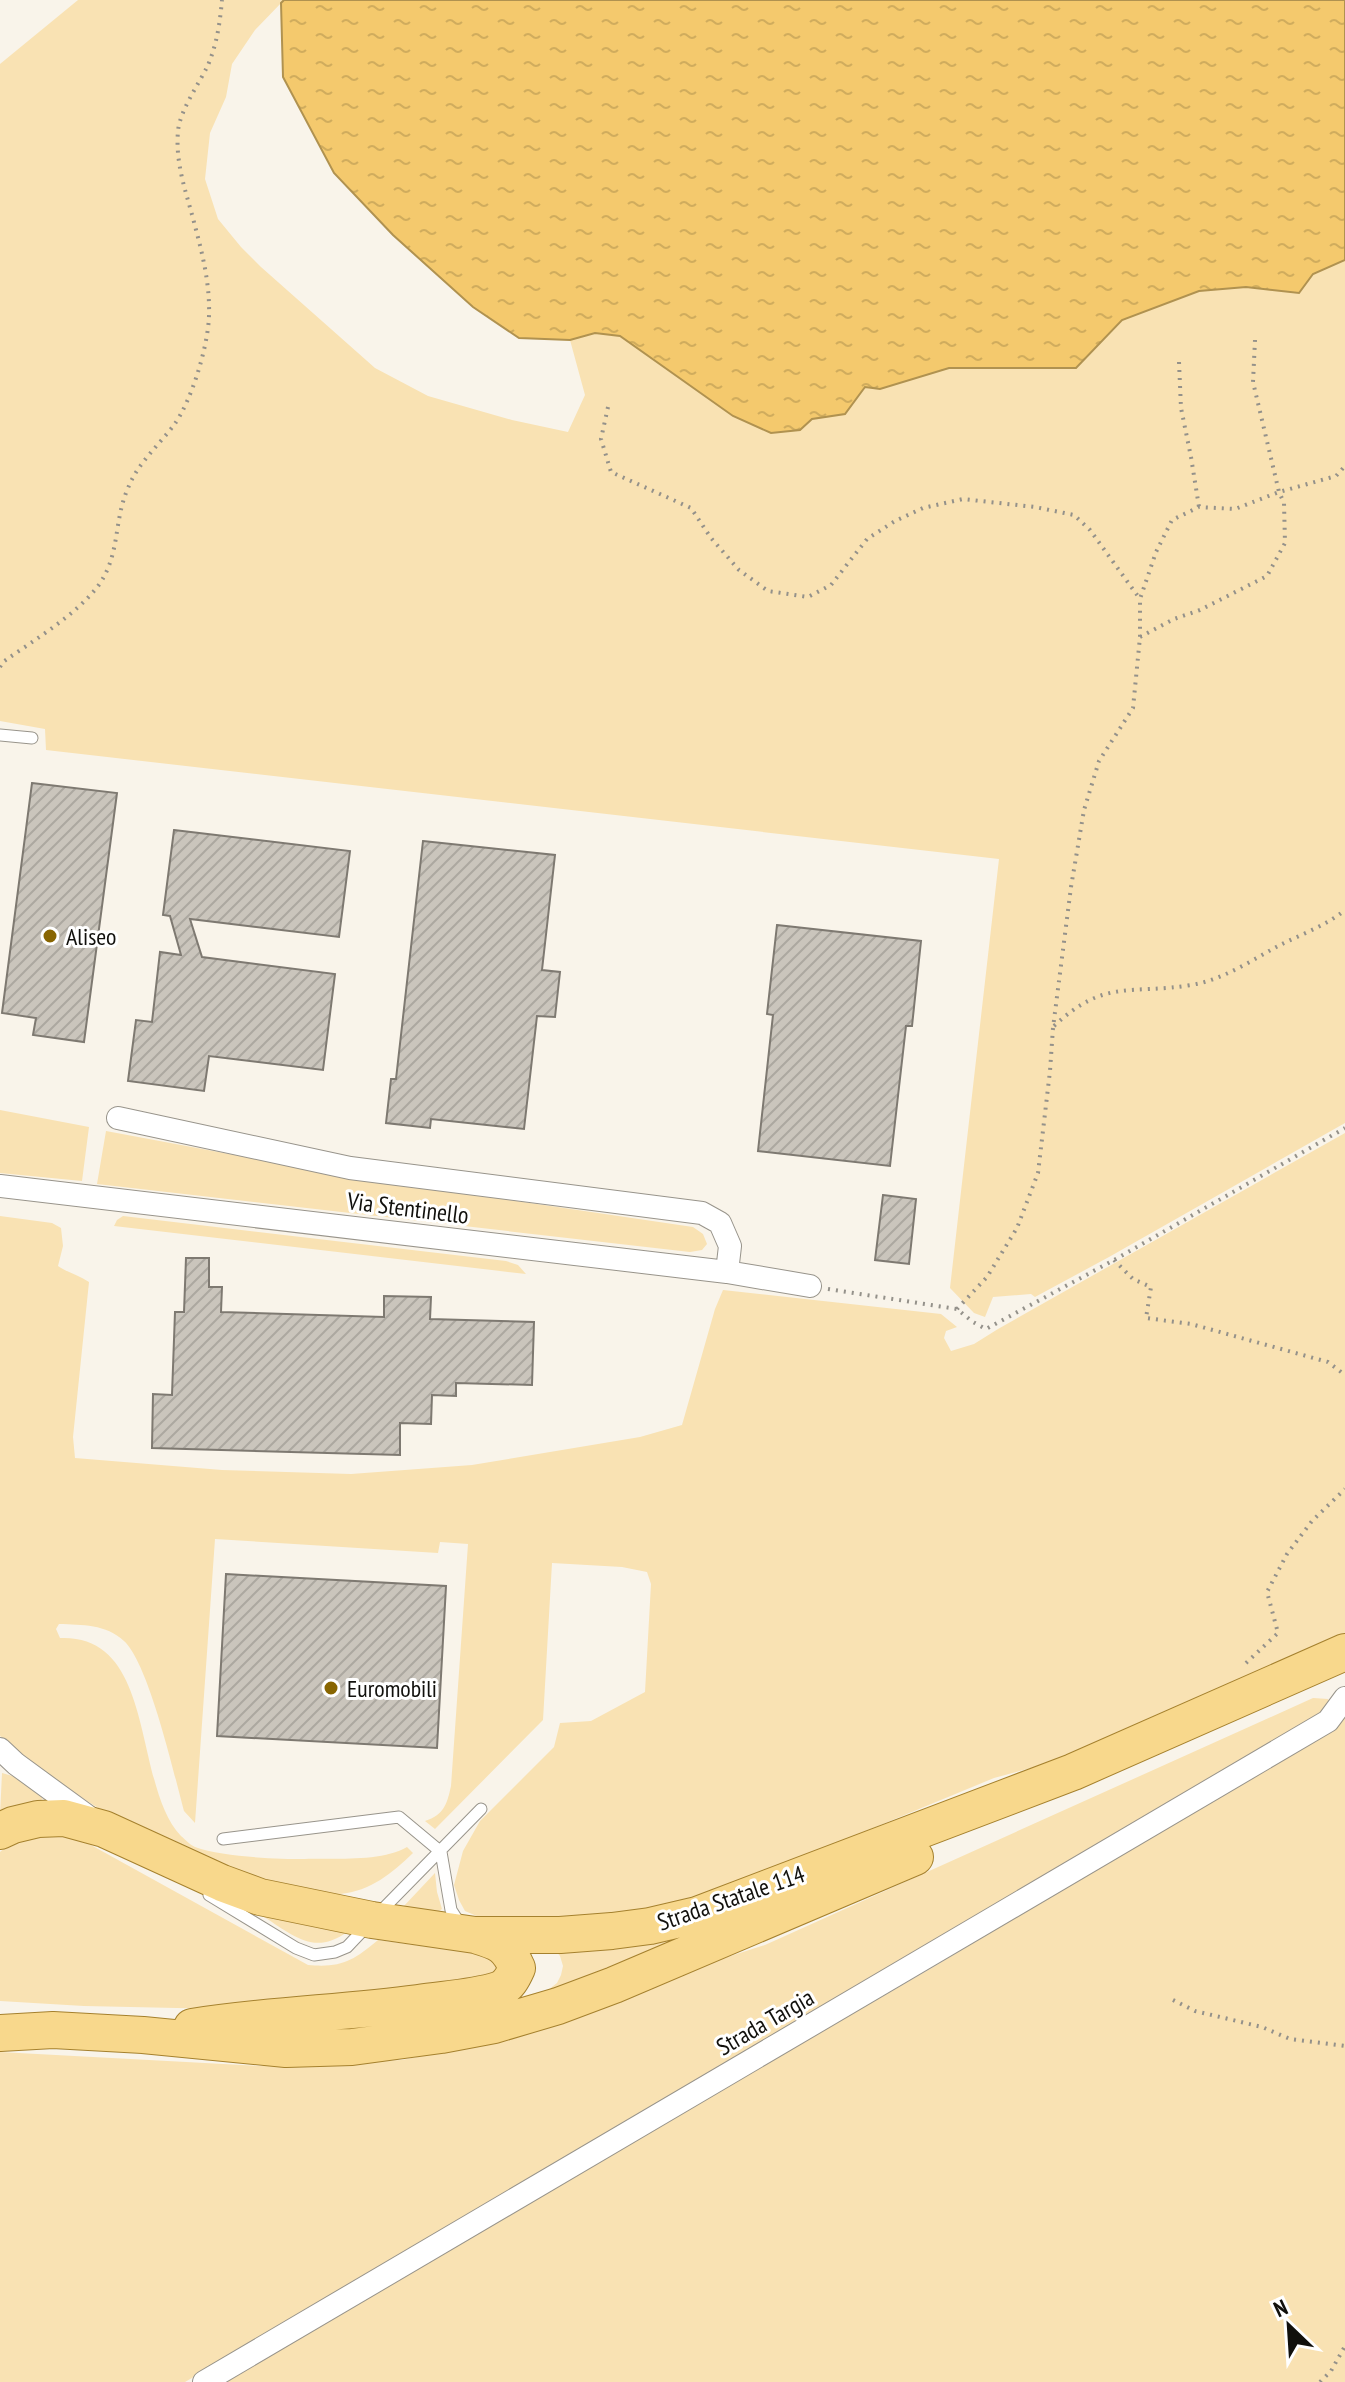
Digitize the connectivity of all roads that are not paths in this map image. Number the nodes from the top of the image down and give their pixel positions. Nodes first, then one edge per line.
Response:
1 (0, 735) edge
2 (32, 738) dead end
3 (118, 1118) dead end
4 (0, 1186) edge
5 (95, 1197) junction
6 (0, 1200) edge
7 (727, 1272) junction
8 (810, 1286) road end
9 (1345, 1652) edge
10 (1345, 1669) edge
11 (1345, 1698) edge
12 (0, 1749) edge
13 (481, 1809) dead end
14 (0, 1831) edge
15 (112, 1833) junction
16 (223, 1839) dead end
17 (441, 1852) junction
18 (185, 1879) dead end
19 (198, 1887) dead end
20 (372, 1920) junction
21 (475, 1935) junction
22 (0, 2016) edge
23 (53, 2030) junction
24 (0, 2033) edge
25 (143, 2035) junction
26 (204, 2382) edge

1 - 2 lane
3 - 7 street
4 - 5 street, Via Stentinello
5 - 6 street
5 - 7 street, Via Stentinello
7 - 8 street, Via Stentinello
9 - 21 main road, Strada Statale 114
10 - 25 main road, Strada Statale 114
11 - 26 street, Strada Targia
12 - 15 street
13 - 17 lane
14 - 15 main road, Strada Statale 114
15 - 18 lane
15 - 20 main road, Strada Statale 114
16 - 17 lane
17 - 20 lane
17 - 21 lane
19 - 20 lane
20 - 21 main road, Strada Statale 114
21 - 25 main road
22 - 23 main road
23 - 24 main road, Strada Statale 114
23 - 25 main road, Strada Statale 114

